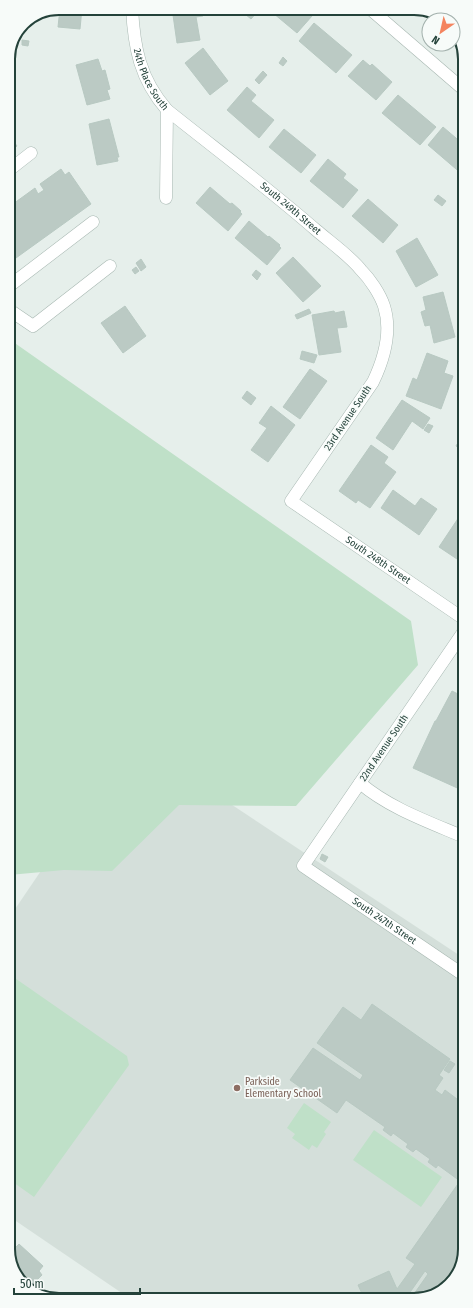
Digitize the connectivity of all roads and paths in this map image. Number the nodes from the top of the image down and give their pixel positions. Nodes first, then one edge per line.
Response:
1 (132, 15) edge
2 (377, 15) edge
3 (458, 84) edge
4 (167, 110) junction
5 (31, 153) dead end
6 (15, 165) edge
7 (166, 198) dead end
8 (93, 222) dead end
9 (110, 266) dead end
10 (15, 282) edge
11 (15, 314) edge
12 (387, 327) joint
13 (291, 501) joint
14 (458, 615) edge
15 (458, 640) edge
16 (360, 783) junction
17 (458, 834) edge
18 (303, 866) joint
19 (458, 971) edge

1 - 4 street, 24th Place South
2 - 3 street
4 - 7 street, 24th Place South
4 - 12 street, South 249th Street
5 - 6 street
8 - 10 street
9 - 11 street
12 - 13 street, 23rd Avenue South
13 - 14 street, South 248th Street
15 - 16 street, 22nd Avenue South
16 - 17 street
16 - 18 street, 22nd Avenue South
18 - 19 street, South 247th Street

